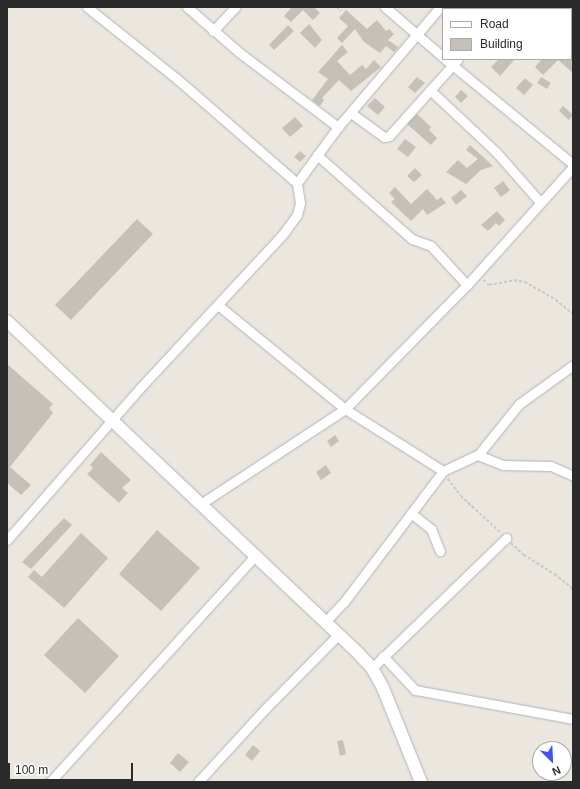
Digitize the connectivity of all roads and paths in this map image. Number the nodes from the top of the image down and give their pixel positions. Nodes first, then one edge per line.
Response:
1 (87, 7) edge
2 (187, 7) edge
3 (235, 7) edge
4 (337, 7) edge
5 (385, 7) edge
6 (435, 9) edge
7 (342, 11) dead end
8 (214, 31) junction
9 (416, 34) junction
10 (442, 54) edge
11 (449, 60) edge
12 (430, 90) junction
13 (351, 113) junction
14 (338, 127) junction
15 (317, 155) junction
16 (573, 164) edge
17 (573, 167) edge
18 (297, 183) junction
19 (540, 202) junction
20 (477, 274) junction
21 (467, 285) junction
22 (218, 305) junction
23 (573, 314) edge
24 (7, 321) edge
25 (573, 365) edge
26 (345, 409) junction
27 (113, 420) junction
28 (478, 455) junction
29 (443, 471) junction
30 (573, 476) edge
31 (202, 503) junction
32 (410, 513) junction
33 (506, 538) dead end
34 (7, 540) edge
35 (440, 551) dead end
36 (256, 555) junction
37 (326, 621) junction
38 (339, 634) junction
39 (383, 656) junction
40 (372, 668) junction
41 (573, 719) edge
42 (50, 782) edge
43 (198, 782) edge
44 (422, 782) edge

1 - 18 street
2 - 8 street
3 - 8 street
4 - 7 path
5 - 9 street
6 - 9 street
8 - 14 street
9 - 10 street
9 - 13 street
11 - 12 street
11 - 16 street
12 - 13 street
12 - 19 street
13 - 14 street
14 - 15 street
15 - 18 street
15 - 21 street
17 - 19 street
18 - 22 street
19 - 20 street
20 - 21 street
20 - 23 path
21 - 26 street
22 - 26 street
22 - 27 street
24 - 27 street
25 - 28 street
26 - 29 street
26 - 31 street
27 - 31 street
27 - 34 street
28 - 29 street
28 - 30 street
29 - 32 street
31 - 36 street
32 - 35 street
32 - 37 street
33 - 39 street
36 - 37 street
36 - 42 street
37 - 38 street
38 - 40 street
38 - 43 street
39 - 40 street
39 - 41 street
40 - 44 street

